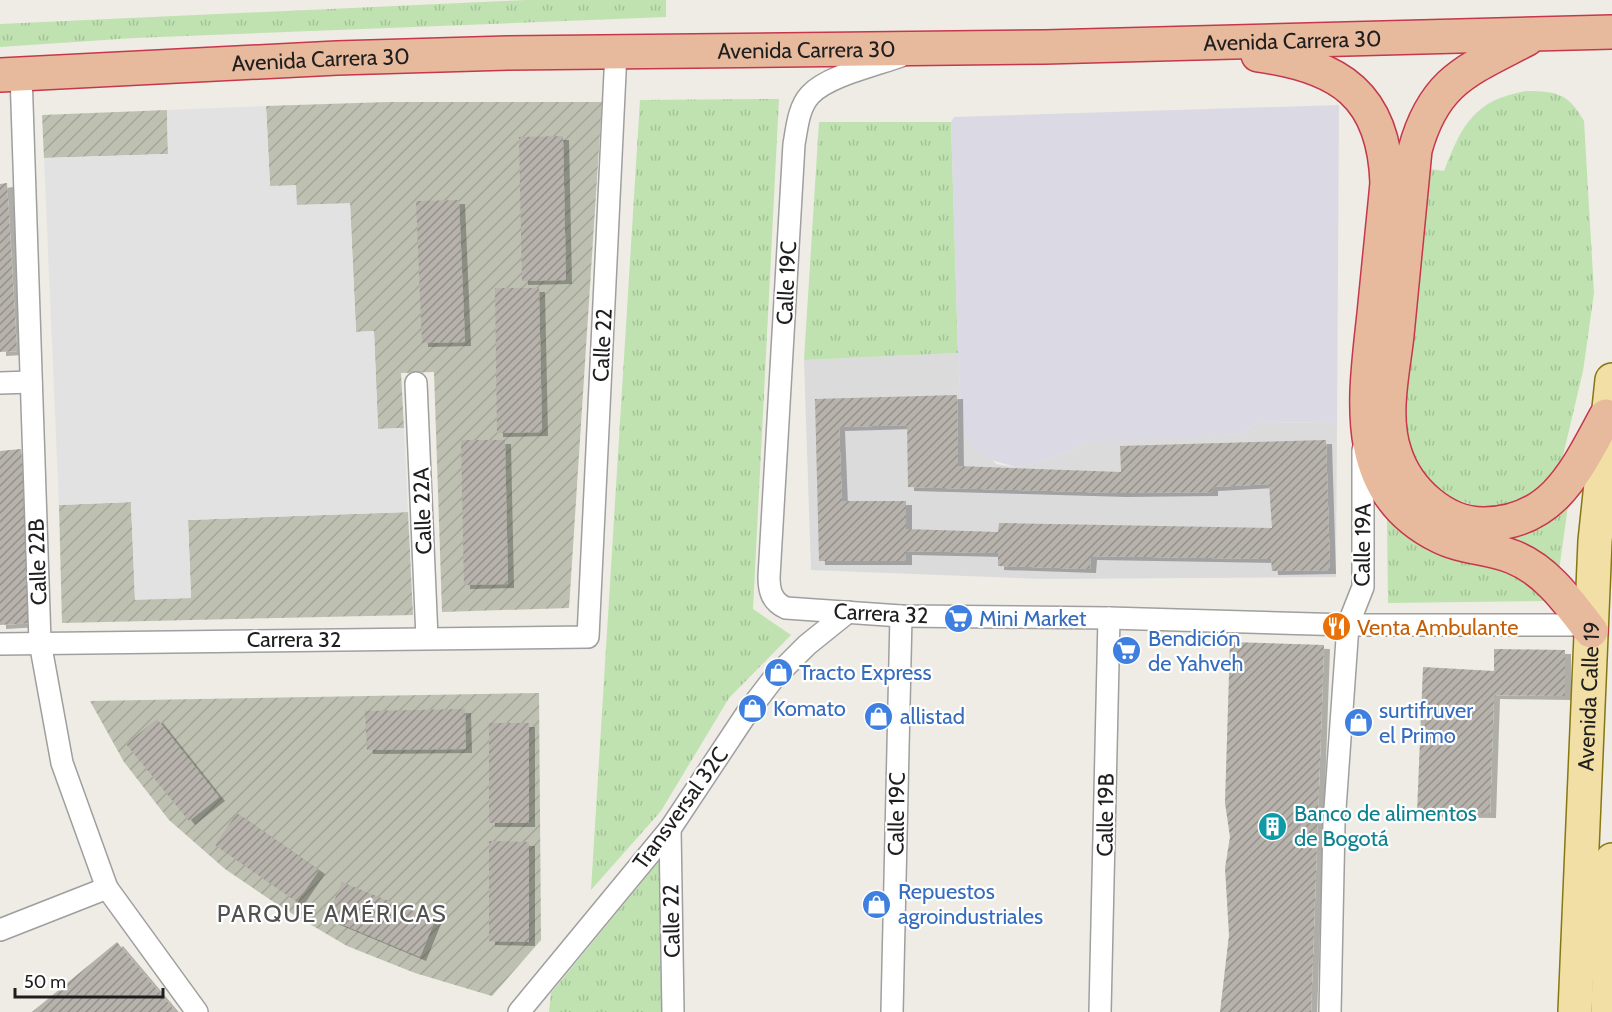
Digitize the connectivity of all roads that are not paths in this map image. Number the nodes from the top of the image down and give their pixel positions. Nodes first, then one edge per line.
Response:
1 (1612, 32) edge
2 (1532, 36) junction
3 (1167, 42) junction
4 (921, 49) junction
5 (616, 52) junction
6 (10, 74) edge
7 (1612, 380) edge
8 (31, 382) junction
9 (0, 383) edge
10 (416, 383) dead end
11 (1365, 399) junction
12 (1606, 416) junction
13 (771, 596) joint
14 (848, 612) junction
15 (901, 616) junction
16 (1109, 618) junction
17 (1348, 625) junction
18 (1582, 628) junction
19 (588, 637) joint
20 (427, 638) junction
21 (40, 642) junction
22 (0, 644) edge
23 (670, 829) junction
24 (1612, 860) edge
25 (107, 888) junction
26 (0, 930) edge
27 (197, 1012) edge
28 (519, 1012) edge
29 (673, 1012) edge
30 (892, 1012) edge
31 (1100, 1012) edge
32 (1330, 1012) edge
33 (1575, 1012) edge
34 (1608, 1012) edge

1 - 2 highway, Avenida Carrera 30
2 - 3 highway, Avenida Carrera 30
2 - 12 highway
3 - 4 highway, Avenida Carrera 30
3 - 11 highway
4 - 5 highway, Avenida Carrera 30
4 - 13 street, Calle 19C
5 - 6 highway, Avenida Carrera 30
5 - 19 street, Calle 22
6 - 8 street, Calle 22B
7 - 12 main road, Avenida Calle 19
8 - 9 street
8 - 21 street, Calle 22B
10 - 20 street, Calle 22A
11 - 17 street, Calle 19A
11 - 18 highway
12 - 18 main road, Avenida Calle 19
13 - 14 street, Carrera 32
14 - 15 street, Carrera 32
14 - 23 street, Transversal 32C
15 - 16 street, Carrera 32
15 - 30 street, Calle 19C
16 - 17 street, Carrera 32
16 - 31 street, Calle 19B
17 - 18 street, Carrera 32
17 - 32 street, Calle 19A
18 - 33 main road, Avenida Calle 19
19 - 20 street, Carrera 32
20 - 21 street, Carrera 32
21 - 22 street, Carrera 32
21 - 25 street, Calle 22B
23 - 28 street, Transversal 32C
23 - 29 street, Calle 22
24 - 34 main road
25 - 26 street
25 - 27 street, Calle 22B

